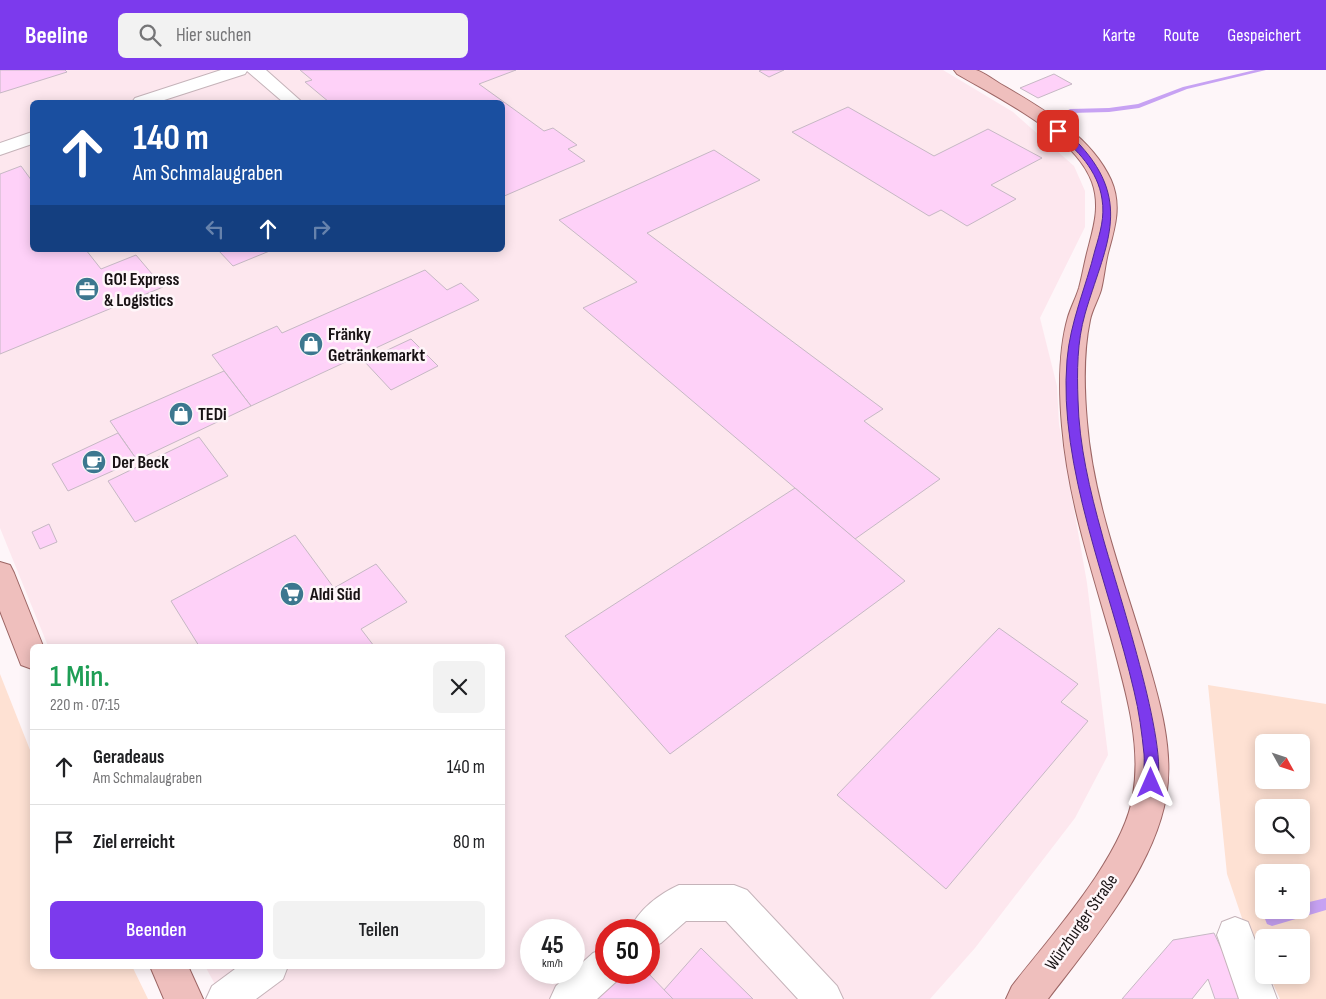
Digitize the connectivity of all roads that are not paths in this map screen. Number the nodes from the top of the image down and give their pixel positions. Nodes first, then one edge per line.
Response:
1 (239, 70) edge
2 (255, 70) edge
3 (963, 70) edge
4 (146, 100) edge
5 (291, 100) edge
6 (30, 139) edge
7 (0, 149) edge
8 (0, 573) edge
9 (30, 651) edge
10 (660, 920) edge
11 (1236, 935) dead end
12 (169, 969) edge
13 (266, 969) edge
14 (595, 976) edge
15 (184, 999) edge
16 (225, 999) edge
17 (569, 999) edge
18 (824, 999) edge
19 (1025, 999) edge
20 (1258, 999) edge

1 - 4 street
2 - 5 street
3 - 19 main road, Würzburger Straße
6 - 7 street
8 - 9 main road
10 - 18 street
11 - 20 street
12 - 15 main road
13 - 16 street
14 - 17 street

